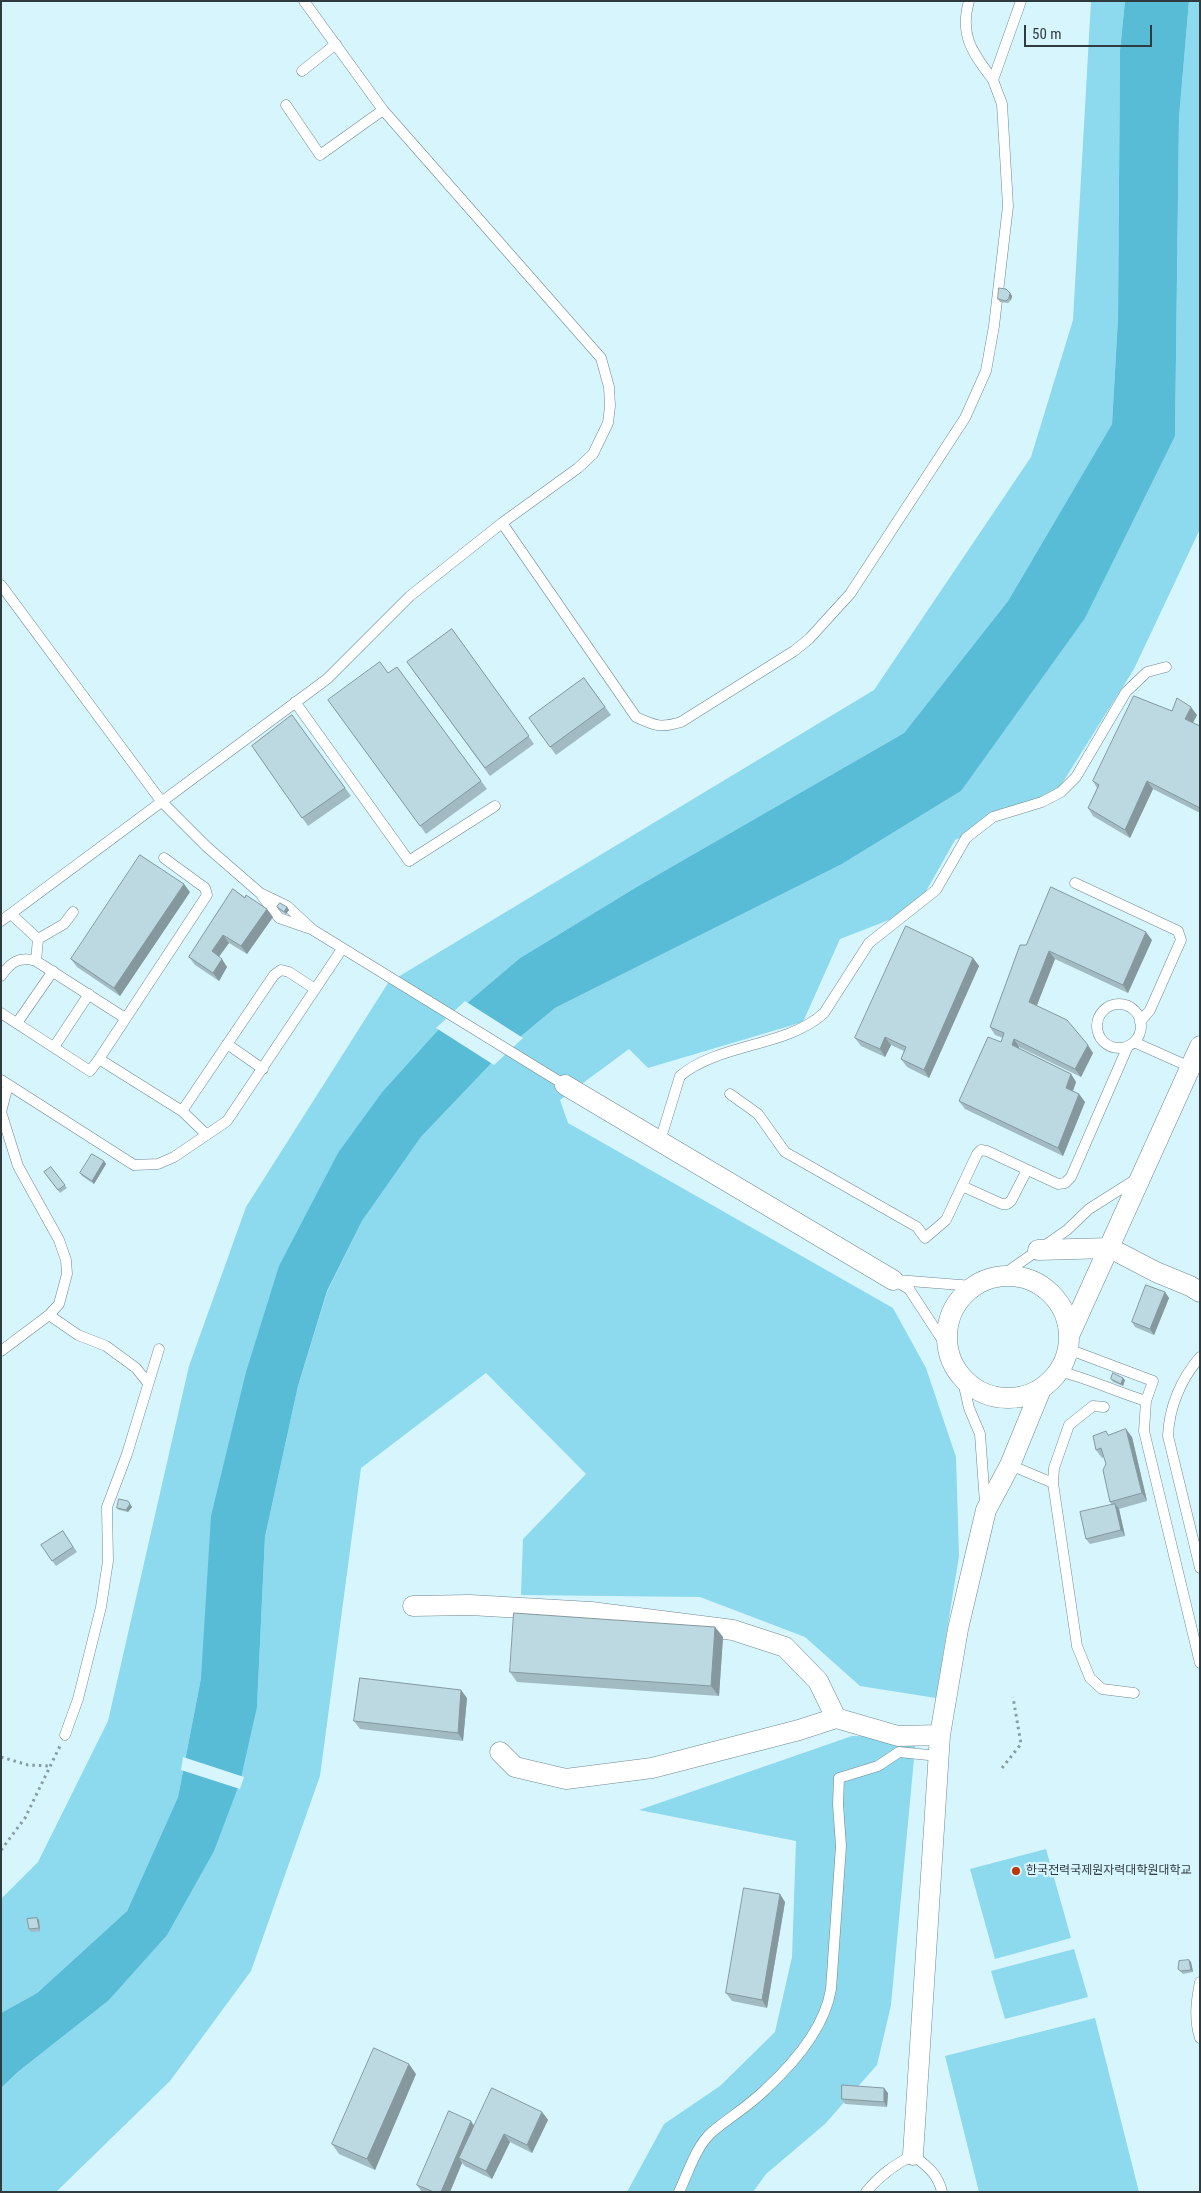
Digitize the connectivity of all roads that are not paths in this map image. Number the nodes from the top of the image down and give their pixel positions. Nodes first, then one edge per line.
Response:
1 (304, 1) edge
2 (970, 1) edge
3 (1021, 1) edge
4 (336, 44) junction
5 (302, 71) dead end
6 (993, 80) junction
7 (286, 105) dead end
8 (383, 110) junction
9 (502, 524) junction
10 (1, 585) edge
11 (1166, 667) dead end
12 (295, 702) junction
13 (161, 801) junction
14 (495, 806) dead end
15 (164, 858) dead end
16 (1075, 883) dead end
17 (73, 912) dead end
18 (11, 914) junction
19 (1, 921) edge
20 (38, 940) junction
21 (342, 949) junction
22 (36, 961) junction
23 (53, 972) junction
24 (1, 976) edge
25 (315, 989) junction
26 (89, 994) junction
27 (1, 1013) edge
28 (125, 1018) junction
29 (1140, 1022) junction
30 (17, 1024) junction
31 (227, 1044) junction
32 (1131, 1044) junction
33 (1200, 1046) edge
34 (54, 1047) junction
35 (99, 1059) junction
36 (1190, 1067) junction
37 (263, 1069) junction
38 (5, 1083) edge
39 (565, 1085) joint
40 (730, 1094) dead end
41 (182, 1111) junction
42 (207, 1135) junction
43 (660, 1141) junction
44 (1028, 1170) junction
45 (1143, 1174) junction
46 (962, 1186) junction
47 (1110, 1248) junction
48 (1038, 1250) junction
49 (1001, 1276) junction
50 (893, 1280) junction
51 (973, 1286) junction
52 (1200, 1292) edge
53 (49, 1315) junction
54 (1068, 1343) junction
55 (948, 1347) junction
56 (159, 1349) dead end
57 (1, 1351) edge
58 (1200, 1357) edge
59 (1058, 1372) junction
60 (962, 1377) junction
61 (148, 1383) junction
62 (1041, 1388) junction
63 (1146, 1401) junction
64 (1104, 1407) dead end
65 (1010, 1465) junction
66 (1053, 1483) junction
67 (986, 1510) junction
68 (1200, 1568) edge
69 (414, 1606) dead end
70 (1200, 1663) edge
71 (1134, 1694) dead end
72 (836, 1718) junction
73 (65, 1735) road end
74 (940, 1735) junction
75 (500, 1752) dead end
76 (938, 1756) junction
77 (1200, 1982) edge
78 (1200, 2038) edge
79 (913, 2155) junction
80 (679, 2192) edge
81 (866, 2192) edge
82 (942, 2192) edge

1 - 4 lane
2 - 6 lane
3 - 6 lane
4 - 5 lane
4 - 8 lane
6 - 9 lane
7 - 8 lane
8 - 9 lane
9 - 12 lane
10 - 13 lane
11 - 43 lane
12 - 13 lane
12 - 14 lane
13 - 18 lane
13 - 21 lane
15 - 28 lane
16 - 29 lane
17 - 20 lane
18 - 19 lane
18 - 20 lane
20 - 22 lane
21 - 25 lane
21 - 39 lane
22 - 23 lane
22 - 24 lane
23 - 26 lane
23 - 30 lane
25 - 31 lane
25 - 37 lane
26 - 28 lane
26 - 34 lane
27 - 30 lane
28 - 35 lane
29 - 32 lane
29 - 32 lane
30 - 34 lane
31 - 37 lane
31 - 41 lane
32 - 36 lane
32 - 44 lane
33 - 36 street
34 - 35 lane
35 - 41 lane
36 - 45 street
37 - 42 lane
38 - 42 lane
38 - 53 lane
39 - 43 street
40 - 46 lane
41 - 42 lane
43 - 50 street
44 - 46 lane
44 - 46 lane
45 - 47 street
45 - 48 lane
47 - 48 street
47 - 52 street
47 - 54 street
48 - 49 lane
49 - 51 street
49 - 54 street
50 - 51 lane
50 - 55 lane
51 - 55 street
53 - 57 lane
53 - 61 lane
54 - 59 street
54 - 63 lane
55 - 60 street
56 - 61 lane
58 - 68 lane
59 - 62 street
59 - 63 lane
60 - 62 street
60 - 67 lane
61 - 73 lane
62 - 65 street
63 - 70 lane
64 - 66 lane
65 - 66 lane
65 - 67 street
66 - 71 lane
67 - 74 street
69 - 72 street
72 - 74 street
72 - 75 street
74 - 76 street
76 - 79 street
76 - 80 lane
77 - 78 lane
79 - 81 lane
79 - 82 lane

